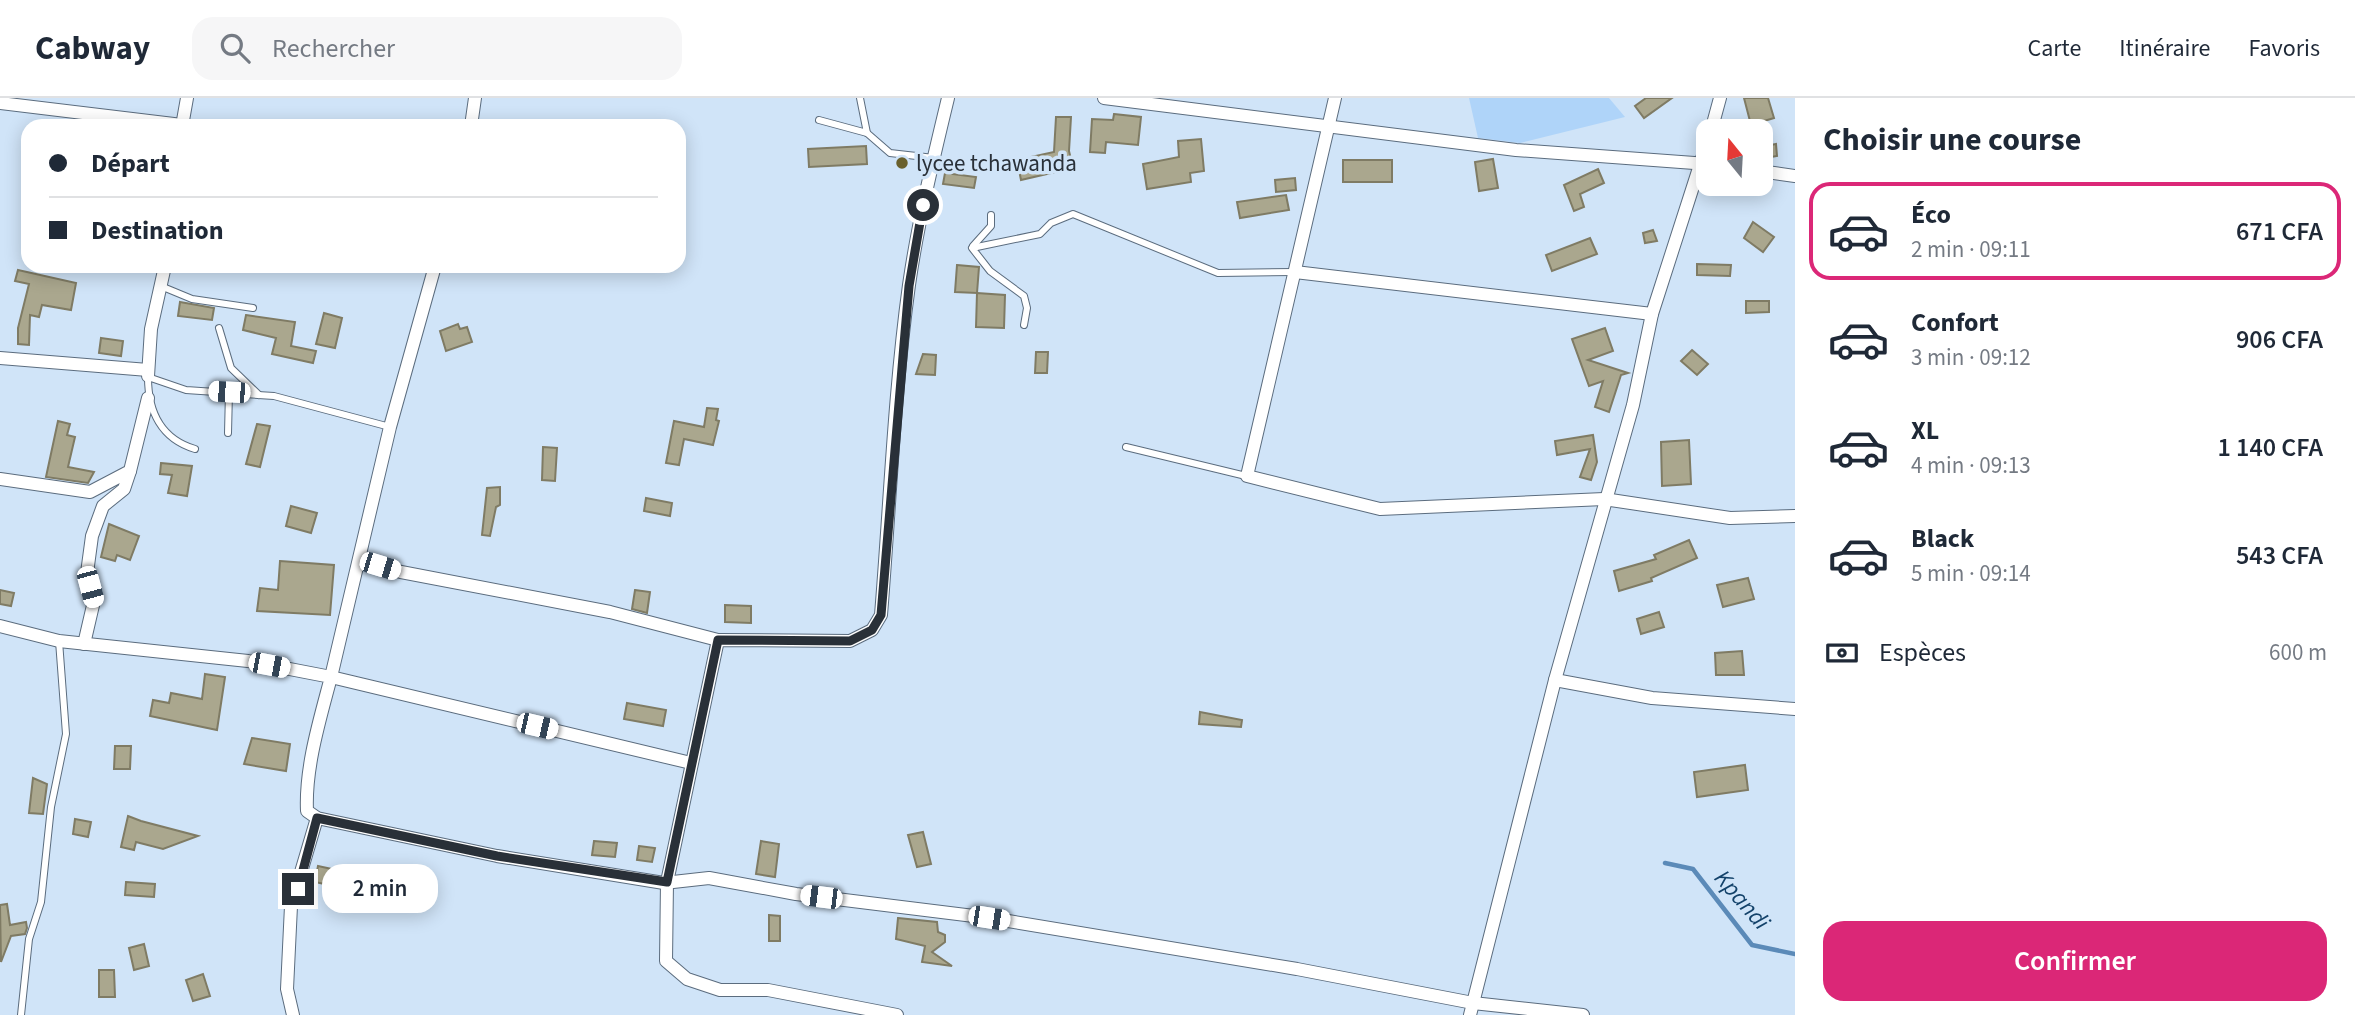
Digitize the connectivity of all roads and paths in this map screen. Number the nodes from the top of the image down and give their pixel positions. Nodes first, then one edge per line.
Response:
1 (187, 98) edge
2 (475, 98) edge
3 (860, 98) edge
4 (948, 98) edge
5 (1104, 98) edge
6 (1335, 98) edge
7 (1720, 98) edge
8 (0, 103) edge
9 (127, 119) edge
10 (184, 119) edge
11 (472, 119) edge
12 (1714, 119) edge
13 (819, 120) dead end
14 (1329, 125) junction
15 (867, 133) junction
16 (936, 158) junction
17 (1696, 162) edge
18 (1773, 173) edge
19 (1795, 176) edge
20 (1696, 189) edge
21 (991, 215) dead end
22 (972, 248) junction
23 (1295, 272) junction
24 (164, 273) edge
25 (433, 273) edge
26 (163, 286) junction
27 (253, 308) dead end
28 (1652, 314) junction
29 (1024, 325) dead end
30 (219, 328) dead end
31 (0, 358) edge
32 (148, 373) junction
33 (229, 392) junction
34 (259, 395) junction
35 (148, 398) junction
36 (390, 427) junction
37 (228, 433) dead end
38 (1125, 447) dead end
39 (195, 449) dead end
40 (130, 471) junction
41 (1247, 476) junction
42 (0, 479) edge
43 (1604, 499) junction
44 (1795, 516) edge
45 (360, 559) junction
46 (0, 626) edge
47 (718, 640) junction
48 (59, 641) junction
49 (84, 644) junction
50 (331, 677) junction
51 (1555, 680) junction
52 (1795, 709) edge
53 (691, 763) junction
54 (317, 818) junction
55 (667, 882) junction
56 (1472, 1009) edge
57 (21, 1015) edge
58 (293, 1015) edge
59 (897, 1015) edge
60 (1583, 1015) edge

1 - 10 street
2 - 11 street
3 - 15 lane
4 - 16 street
5 - 14 street
6 - 14 street
7 - 12 street
8 - 9 street
13 - 15 lane
14 - 17 street
14 - 23 street
15 - 16 lane
16 - 47 street
18 - 19 street
20 - 28 street
21 - 22 lane
22 - 23 lane
22 - 29 lane
23 - 28 street
23 - 41 street
24 - 26 street
25 - 36 street
26 - 27 lane
26 - 32 street
28 - 43 street
30 - 34 lane
31 - 32 street
32 - 33 lane
32 - 35 lane
33 - 34 lane
33 - 37 lane
34 - 36 lane
35 - 39 lane
35 - 40 street
36 - 45 street
38 - 41 lane
40 - 42 street
40 - 49 street
41 - 43 street
43 - 44 street
43 - 51 street
45 - 47 street
45 - 50 street
46 - 48 street
47 - 53 street
48 - 49 street
48 - 57 lane
49 - 50 street
50 - 53 street
50 - 54 street
51 - 52 street
51 - 56 street
53 - 55 street
54 - 55 street
54 - 58 street
55 - 56 street
55 - 59 street
56 - 60 street

